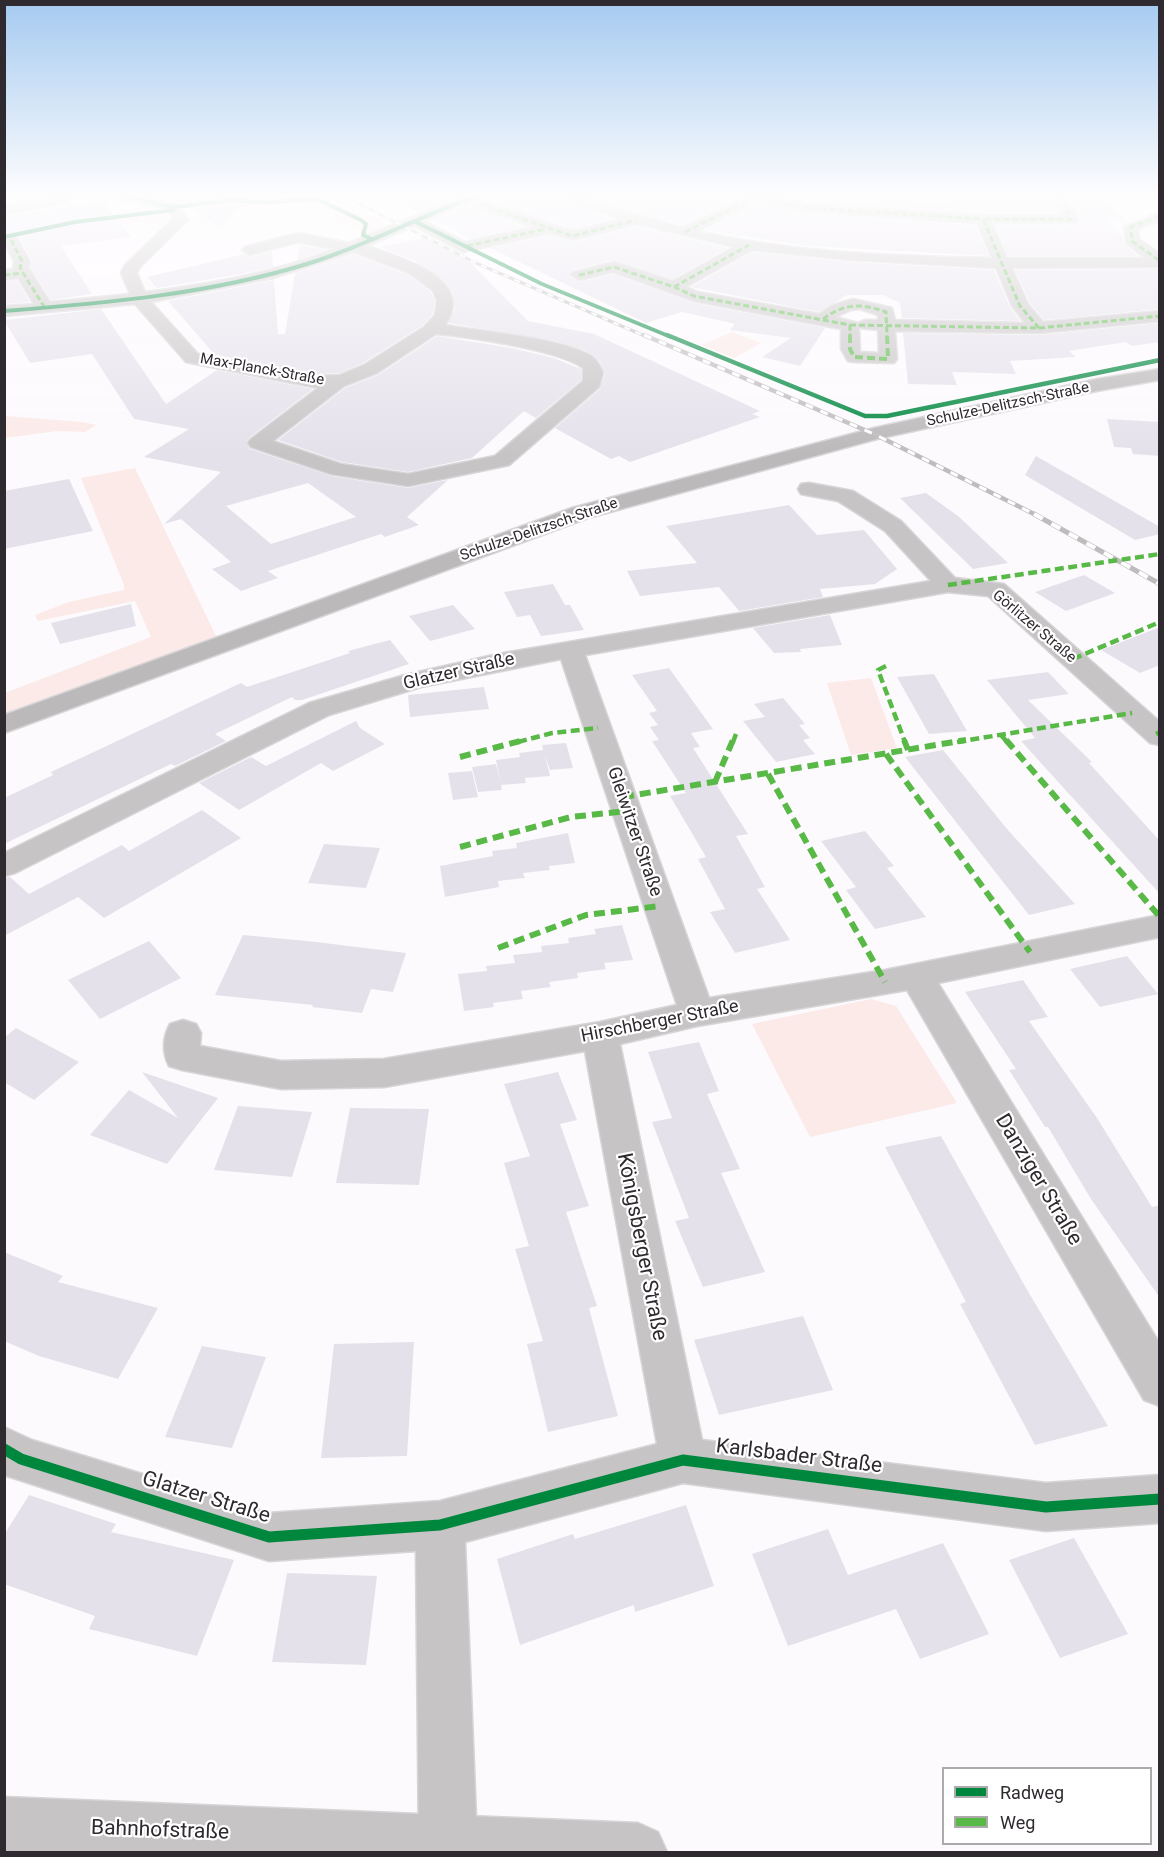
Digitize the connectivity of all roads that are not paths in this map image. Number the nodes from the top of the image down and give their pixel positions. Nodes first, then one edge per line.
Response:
1 (28, 282) edge
2 (133, 282) edge
3 (234, 282) edge
4 (433, 282) edge
5 (658, 282) edge
6 (684, 282) edge
7 (1010, 282) edge
8 (674, 287) junction
9 (140, 299) junction
10 (45, 308) junction
11 (4, 311) edge
12 (1160, 316) edge
13 (823, 319) junction
14 (850, 324) junction
15 (888, 327) junction
16 (433, 328) junction
17 (1038, 328) junction
18 (1160, 374) edge
19 (336, 383) junction
20 (809, 489) dead end
21 (948, 585) junction
22 (571, 651) junction
23 (4, 725) edge
24 (1160, 737) edge
25 (4, 866) edge
26 (1160, 926) edge
27 (916, 976) junction
28 (697, 1013) junction
29 (183, 1033) dead end
30 (600, 1035) junction
31 (1160, 1385) edge
32 (4, 1449) edge
33 (683, 1460) junction
34 (1160, 1499) edge
35 (440, 1525) junction
36 (4, 1825) edge
37 (448, 1843) junction
38 (638, 1852) edge

1 - 10 street
2 - 9 street
3 - 9 street
4 - 16 street
5 - 8 street
6 - 8 street
7 - 17 street
8 - 13 street
9 - 10 street
9 - 19 street, Max-Planck-Straße
10 - 11 street
12 - 17 street
13 - 14 street
13 - 15 street
14 - 15 street
14 - 15 street
15 - 17 street
16 - 19 street, Max-Planck-Straße
16 - 19 street
18 - 23 main road, Schulze-Delitzsch-Straße
20 - 21 street
21 - 22 street, Glatzer Straße
21 - 24 street, Görlitzer Straße
22 - 25 street, Glatzer Straße
22 - 28 street, Gleiwitzer Straße
26 - 27 street, Hirschberger Straße
27 - 28 street, Hirschberger Straße
27 - 31 street, Danziger Straße
28 - 30 street, Hirschberger Straße
29 - 30 street, Hirschberger Straße
30 - 33 street, Königsberger Straße
32 - 35 street, Glatzer Straße
33 - 34 street, Karlsbader Straße
33 - 35 street, Karlsbader Straße
35 - 37 street
36 - 37 street, Bahnhofstraße
37 - 38 street, Bahnhofstraße

